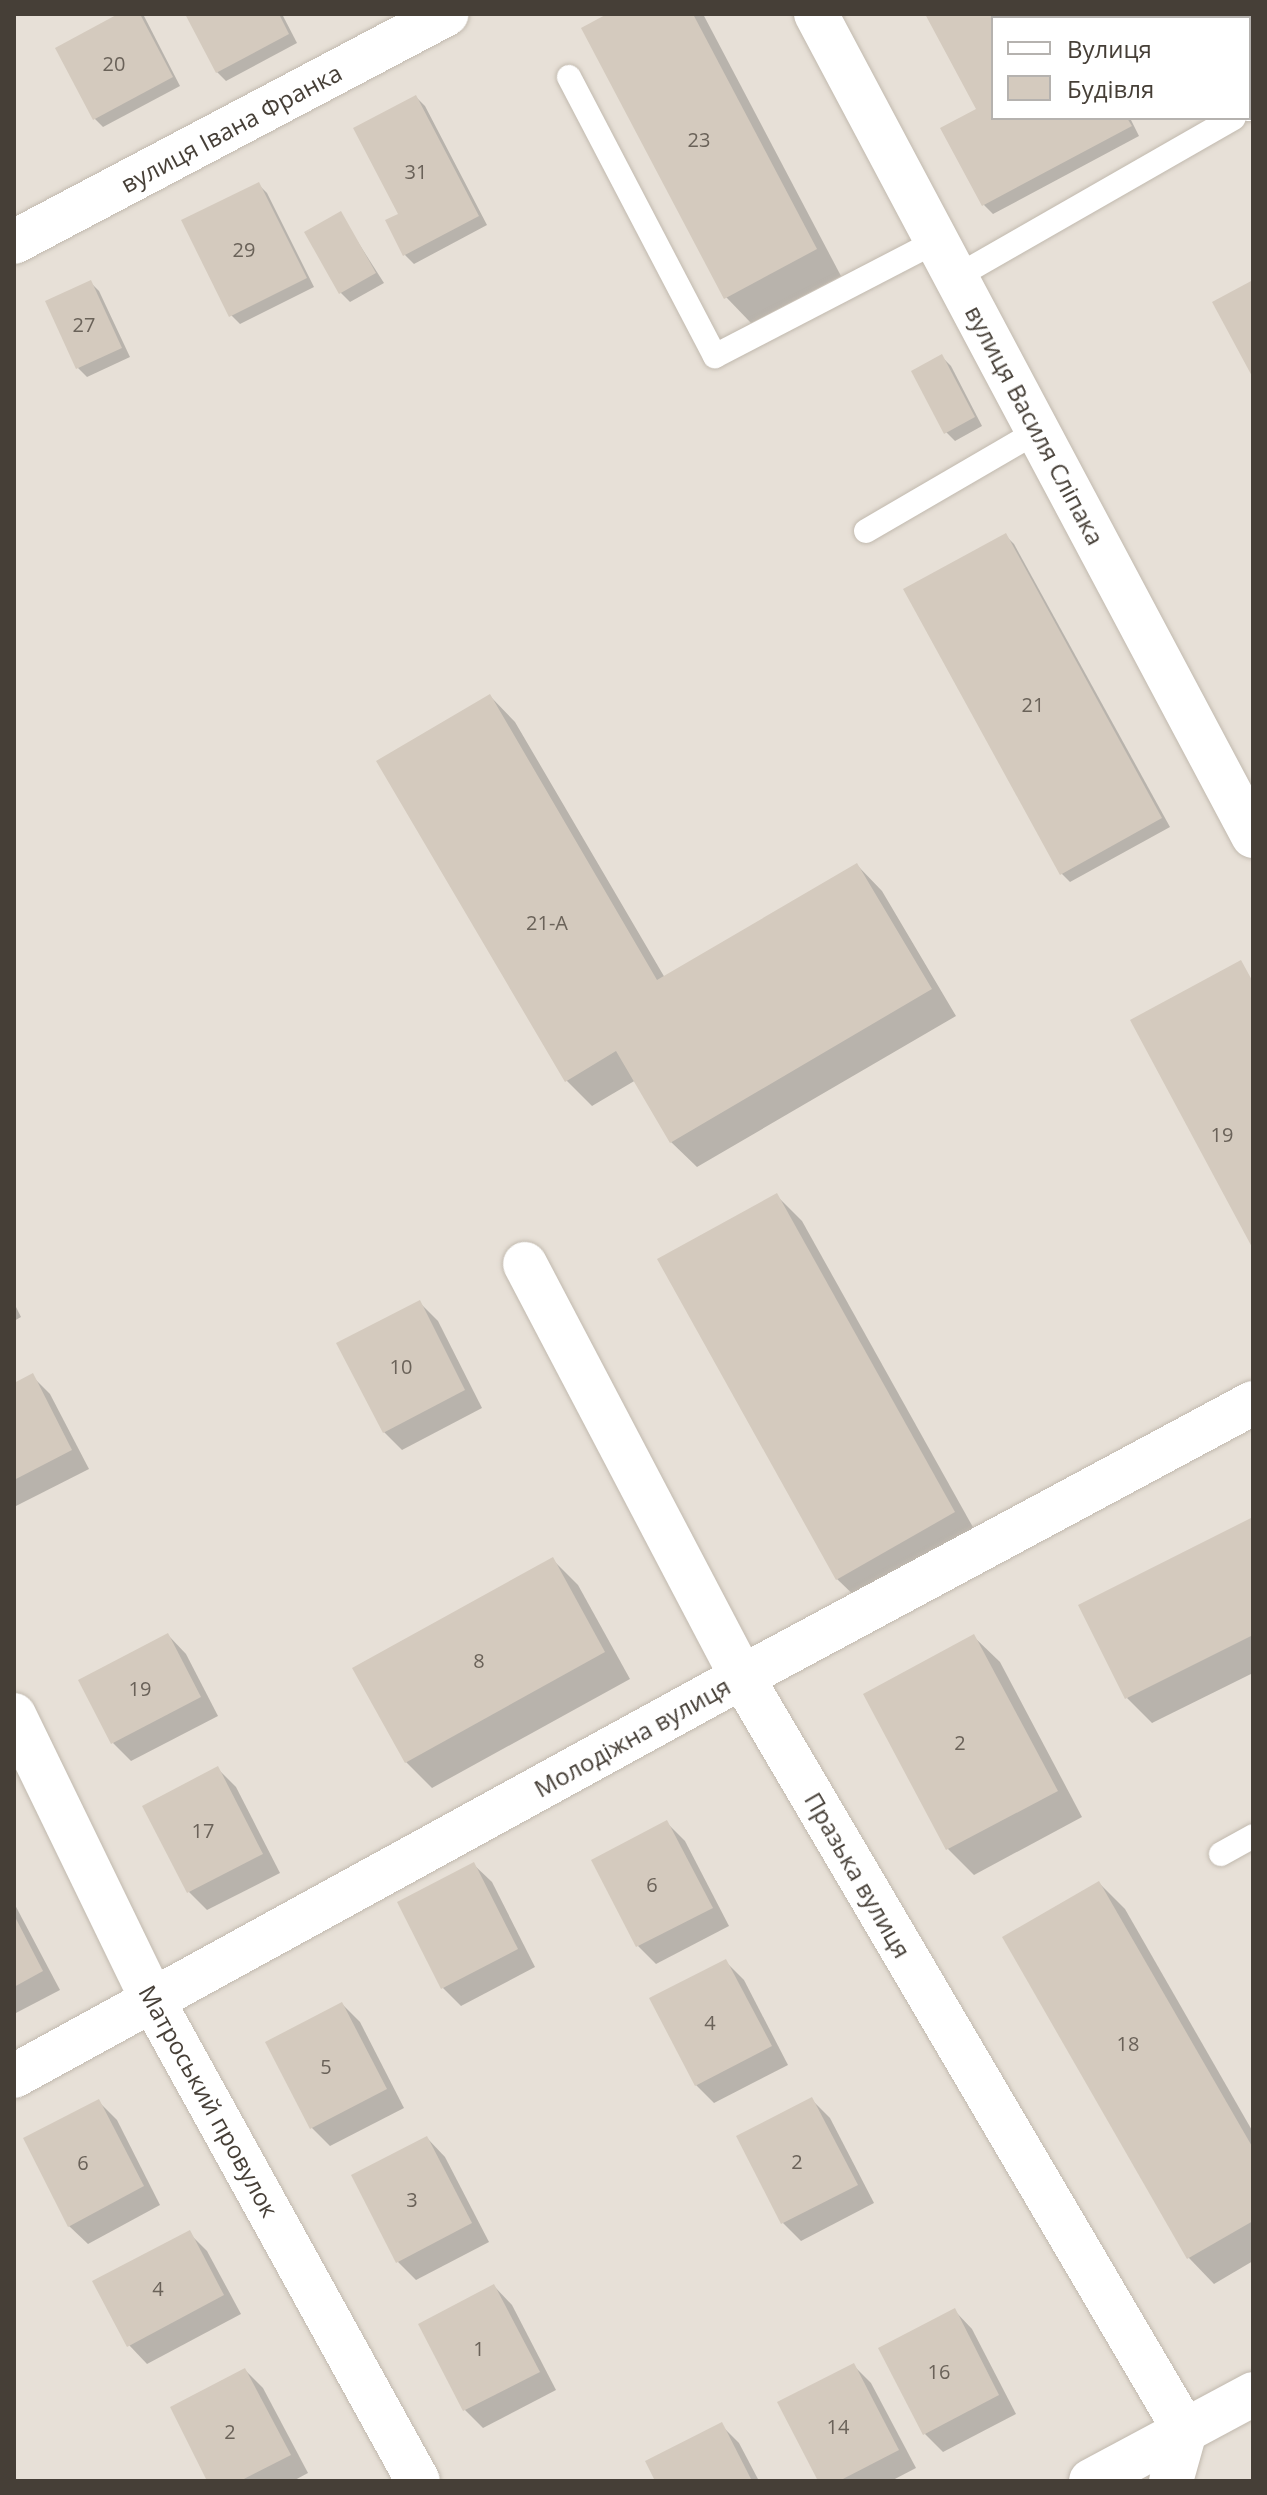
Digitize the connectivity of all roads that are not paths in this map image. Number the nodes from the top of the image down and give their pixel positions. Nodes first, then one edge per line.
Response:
1 (447, 14) edge
2 (816, 14) edge
3 (569, 77) dead end
4 (1230, 120) edge
5 (14, 242) edge
6 (947, 259) junction
7 (1038, 431) junction
8 (866, 531) dead end
9 (1253, 836) edge
10 (525, 1264) dead end
11 (1253, 1403) edge
12 (742, 1677) junction
13 (14, 1715) edge
14 (1253, 1836) edge
15 (1221, 1854) dead end
16 (153, 2001) junction
17 (14, 2076) edge
18 (1253, 2394) edge
19 (1185, 2431) junction
20 (418, 2481) edge
21 (1091, 2481) edge
22 (1171, 2481) edge

1 - 5 street, вулиця Івана Франка
2 - 6 street, вулиця Василя Сліпака
3 - 6 lane
4 - 6 lane
6 - 7 street, вулиця Василя Сліпака
7 - 8 lane
7 - 9 street, вулиця Василя Сліпака
10 - 12 street, Празька вулиця
11 - 12 street, Молодіжна вулиця
12 - 16 street, Молодіжна вулиця
12 - 19 street, Празька вулиця
13 - 16 street, Матроський провулок
14 - 15 lane
16 - 17 street, Молодіжна вулиця
16 - 20 street, Матроський провулок
18 - 19 street
19 - 21 street
19 - 22 street

